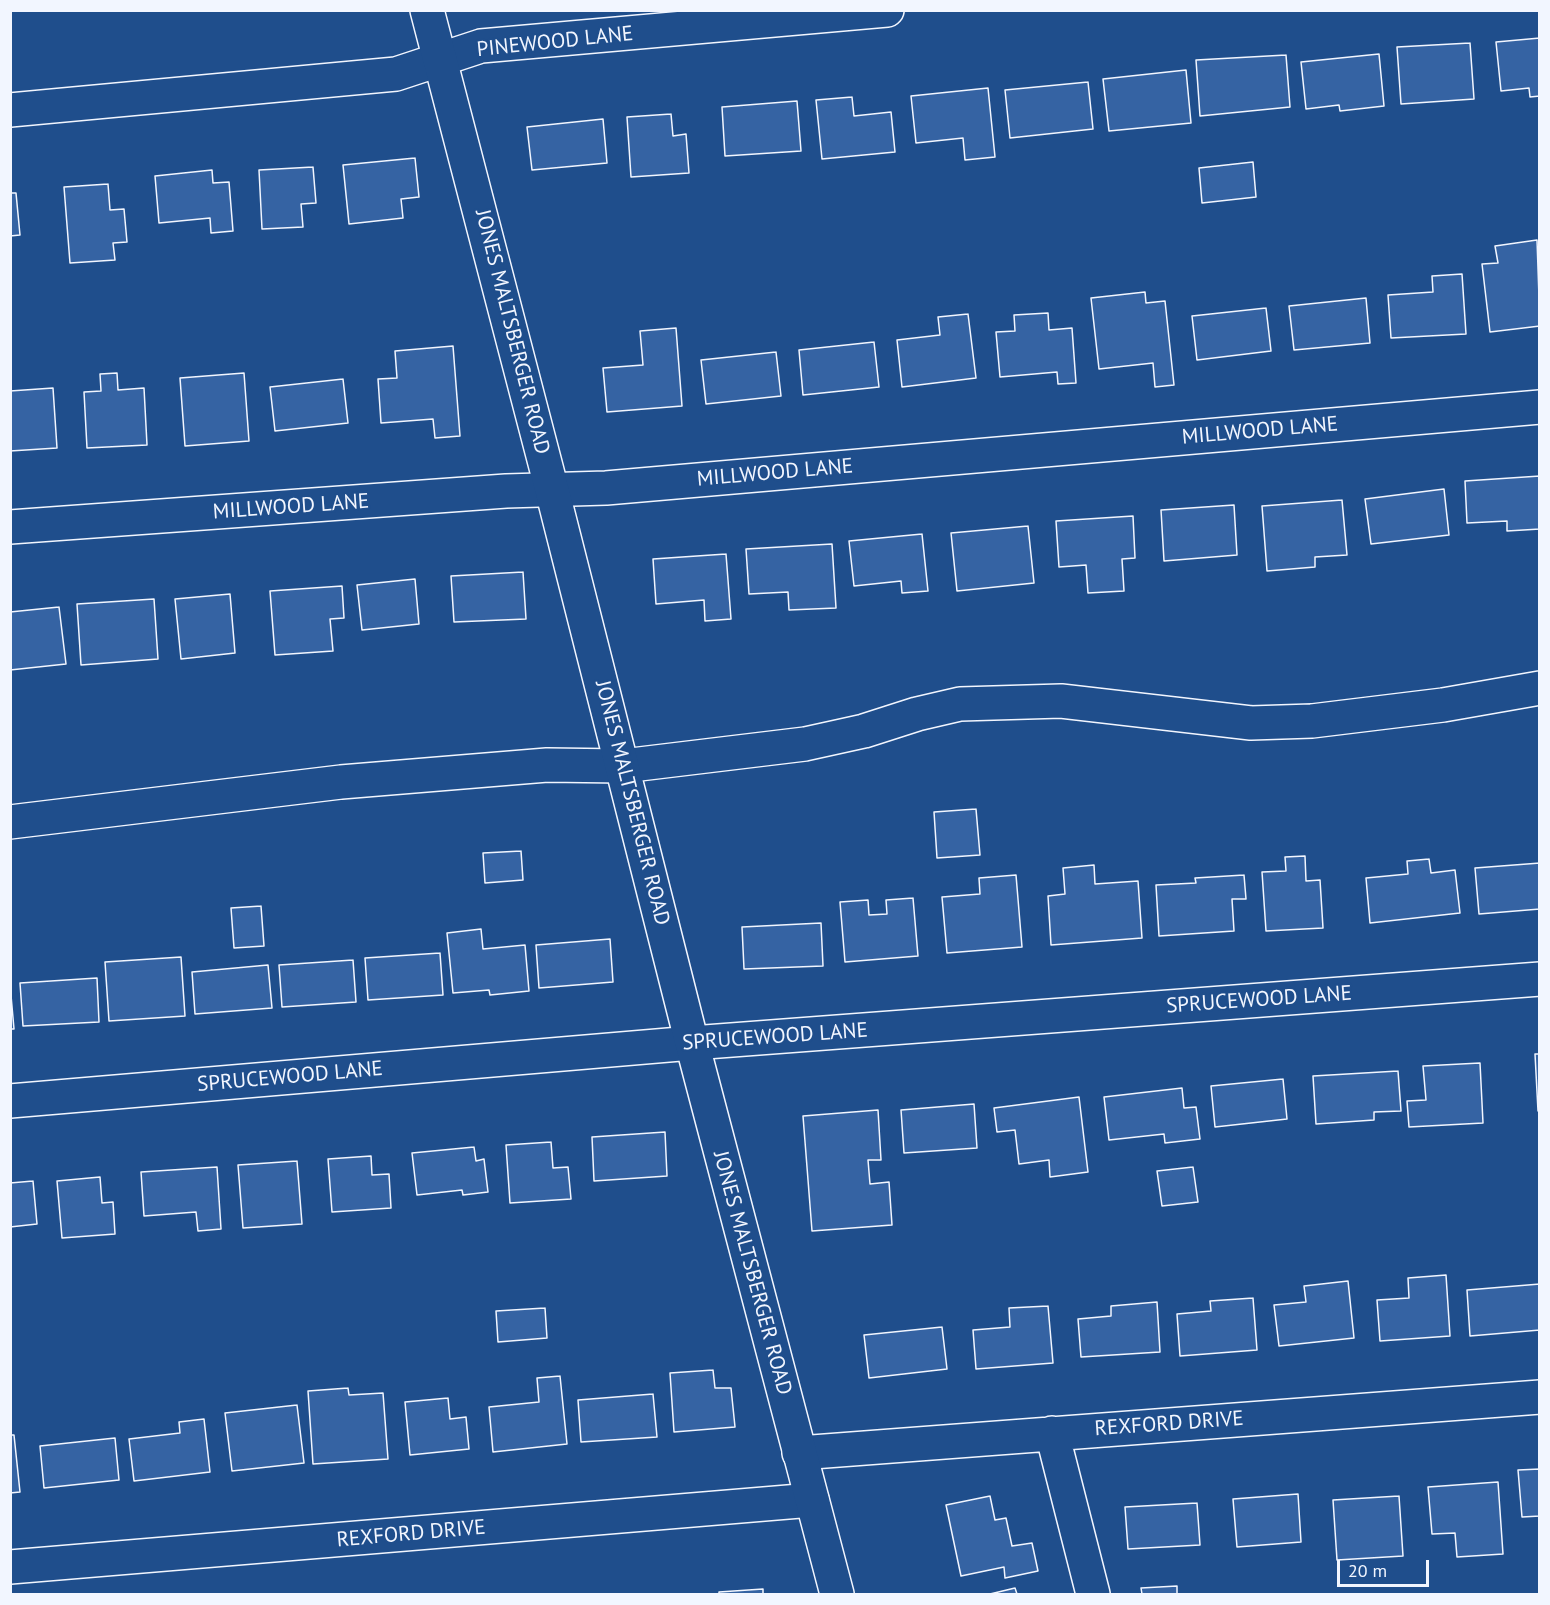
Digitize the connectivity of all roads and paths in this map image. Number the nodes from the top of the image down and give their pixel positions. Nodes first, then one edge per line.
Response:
1 (428, 10) edge
2 (888, 10) edge
3 (441, 60) junction
4 (10, 110) edge
5 (1539, 407) edge
6 (552, 490) junction
7 (10, 527) edge
8 (1539, 688) edge
9 (623, 766) junction
10 (10, 822) edge
11 (1539, 979) edge
12 (692, 1043) junction
13 (10, 1101) edge
14 (1539, 1397) edge
15 (1052, 1433) junction
16 (799, 1453) junction
17 (812, 1500) junction
18 (10, 1568) edge
19 (837, 1594) edge
20 (1093, 1594) edge

1 - 3 street, JONES MALTSBERGER ROAD
2 - 3 street, PINEWOOD LANE
3 - 4 street, PINEWOOD LANE
3 - 6 street, JONES MALTSBERGER ROAD
5 - 6 street, MILLWOOD LANE
6 - 7 street, MILLWOOD LANE
6 - 9 street, JONES MALTSBERGER ROAD
8 - 9 street
9 - 10 street
9 - 12 street, JONES MALTSBERGER ROAD
11 - 12 street, SPRUCEWOOD LANE
12 - 13 street, SPRUCEWOOD LANE
12 - 16 street, JONES MALTSBERGER ROAD
14 - 15 street, REXFORD DRIVE
15 - 16 street, REXFORD DRIVE
15 - 20 street
16 - 17 street, JONES MALTSBERGER ROAD
17 - 18 street, REXFORD DRIVE
17 - 19 street, JONES MALTSBERGER ROAD

